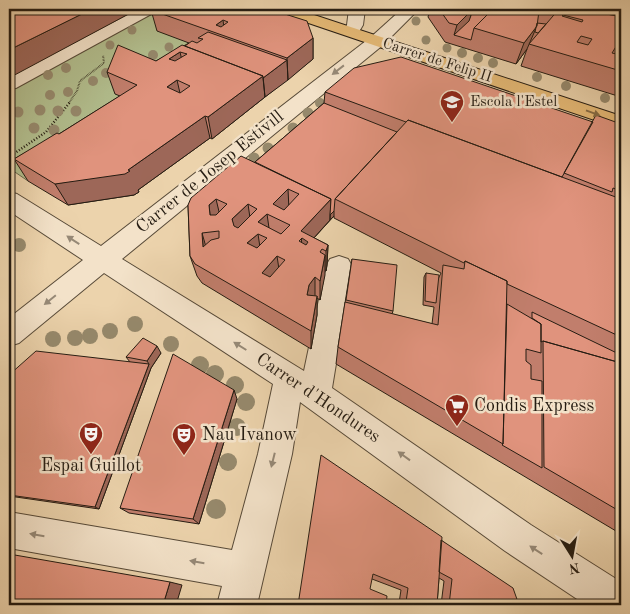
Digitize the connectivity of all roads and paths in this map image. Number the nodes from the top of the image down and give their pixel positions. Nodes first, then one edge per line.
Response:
1 (150, 9) edge
2 (281, 9) edge
3 (357, 9) edge
4 (411, 9) edge
5 (351, 32) junction
6 (92, 40) junction
7 (377, 41) junction
8 (9, 84) edge
9 (621, 123) edge
10 (9, 157) edge
11 (9, 200) edge
12 (102, 259) junction
13 (339, 266) dead end
14 (9, 334) edge
15 (302, 386) junction
16 (9, 530) edge
17 (246, 571) junction
18 (238, 605) edge
19 (621, 605) edge

1 - 6 street
2 - 5 main road, Carrer de Felip II
3 - 5 street
4 - 7 street, Carrer de Josep Estivill
5 - 7 main road, Carrer de Felip II
6 - 8 street
6 - 10 path
7 -> 9 main road, Carrer de Felip II
7 -> 12 street, Carrer de Josep Estivill
12 -> 11 street, Carrer d'Hondures
12 -> 14 street, Carrer de Josep Estivill
15 -> 12 street, Carrer d'Hondures
13 - 15 street
15 -> 17 street
19 -> 15 street, Carrer d'Hondures
17 -> 16 street
17 - 18 street

